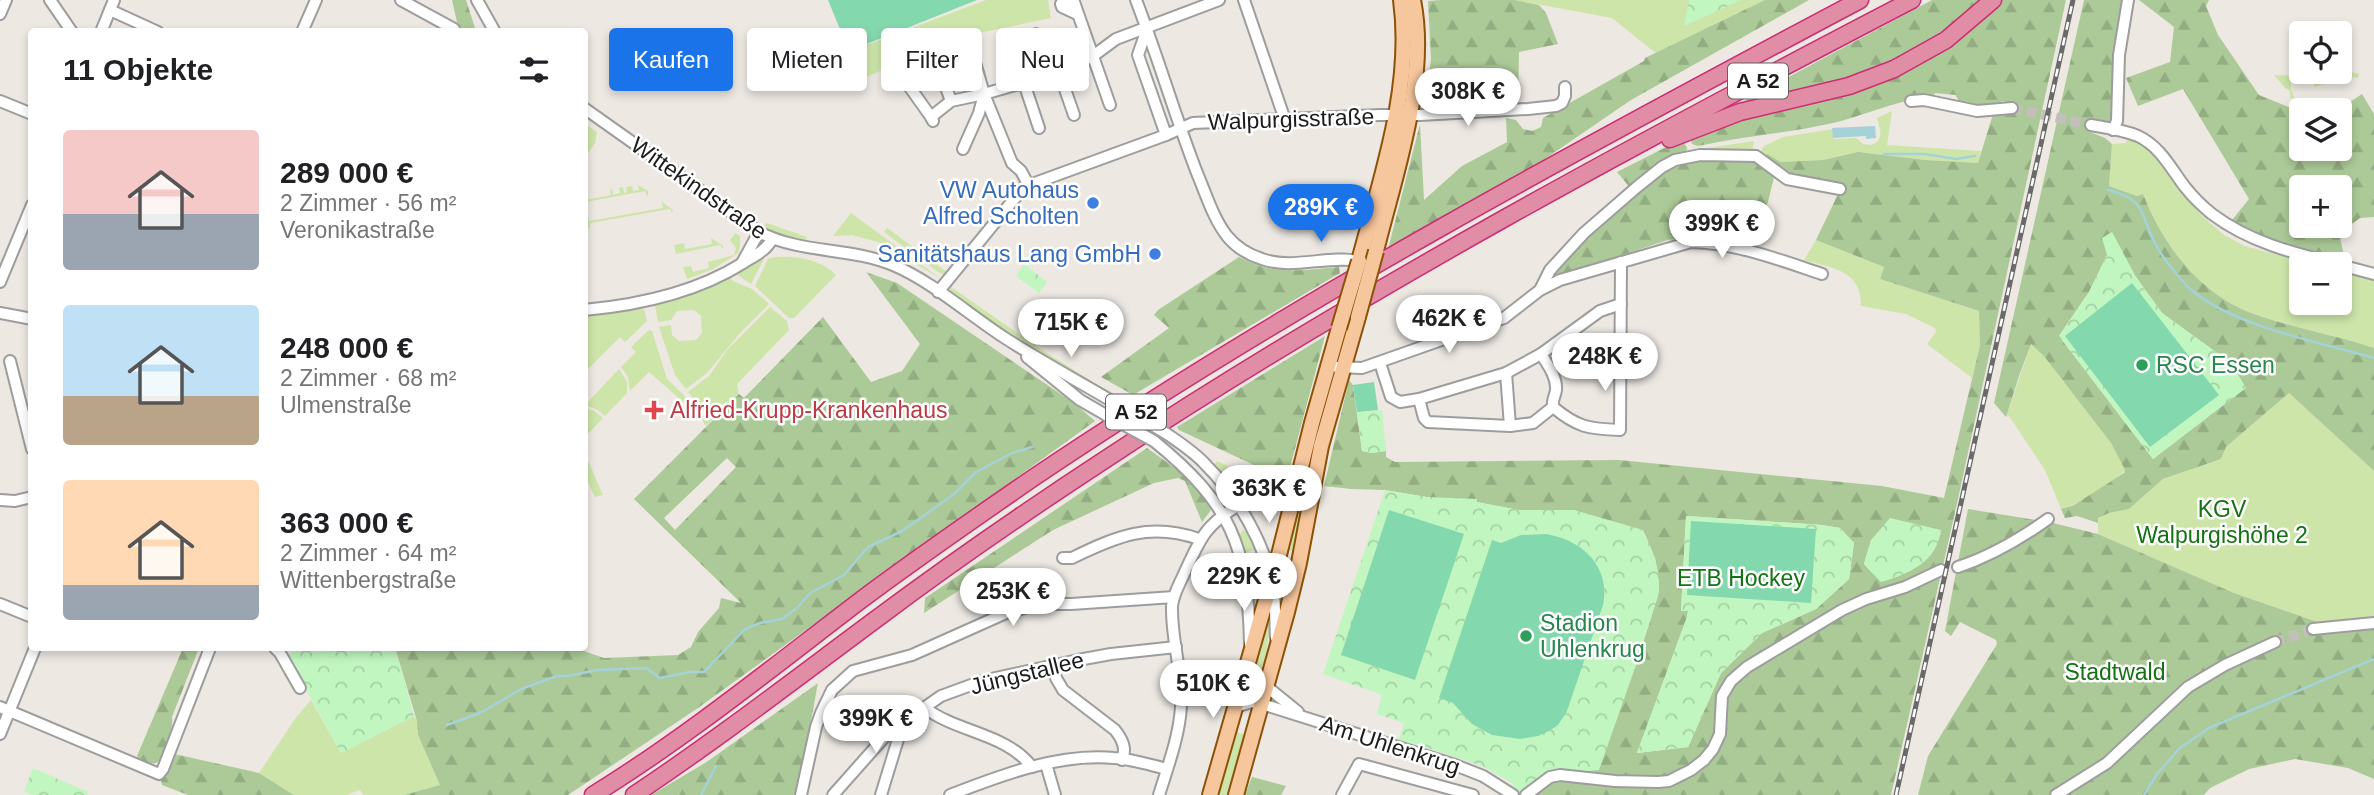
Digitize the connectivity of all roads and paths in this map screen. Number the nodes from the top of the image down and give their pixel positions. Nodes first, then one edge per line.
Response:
1 (6, 0) edge
2 (50, 0) edge
3 (316, 0) edge
4 (401, 0) edge
5 (477, 0) edge
6 (1136, 0) edge
7 (1219, 0) edge
8 (1244, 0) edge
9 (1401, 0) edge
10 (1413, 0) edge
11 (1849, 0) edge
12 (1860, 0) edge
13 (1912, 0) edge
14 (1993, 0) edge
15 (2128, 0) edge
16 (112, 5) edge
17 (0, 14) edge
18 (1077, 14) dead end
19 (1818, 22) junction
20 (69, 28) edge
21 (103, 28) edge
22 (152, 28) edge
23 (304, 28) edge
24 (452, 28) edge
25 (493, 28) edge
26 (1147, 29) junction
27 (1093, 55) junction
28 (1089, 57) edge
29 (982, 87) edge
30 (1565, 87) dead end
31 (912, 91) edge
32 (947, 91) edge
33 (996, 91) edge
34 (1023, 91) edge
35 (1062, 91) edge
36 (984, 94) junction
37 (0, 101) edge
38 (951, 101) junction
39 (1911, 101) dead end
40 (1110, 105) dead end
41 (2012, 108) tunnel mouth
42 (588, 111) edge
43 (28, 112) edge
44 (1074, 115) dead end
45 (1402, 115) junction
46 (1285, 120) junction
47 (2091, 125) tunnel mouth
48 (1039, 128) dead end
49 (1179, 128) junction
50 (2113, 130) junction
51 (1166, 135) junction
52 (963, 149) dead end
53 (1606, 164) junction
54 (1028, 184) junction
55 (1840, 189) dead end
56 (28, 217) edge
57 (759, 232) junction
58 (772, 239) junction
59 (2292, 252) edge
60 (1359, 261) junction
61 (1621, 262) junction
62 (742, 263) junction
63 (2352, 268) edge
64 (1822, 274) dead end
65 (2374, 274) edge
66 (0, 282) edge
67 (1540, 290) junction
68 (938, 292) junction
69 (1621, 304) junction
70 (588, 309) edge
71 (0, 313) edge
72 (28, 318) edge
73 (1007, 339) junction
74 (1541, 354) junction
75 (10, 361) dead end
76 (1380, 363) junction
77 (1335, 366) junction
78 (1506, 373) junction
79 (1419, 399) junction
80 (1553, 407) junction
81 (1510, 426) junction
82 (28, 433) edge
83 (1299, 479) junction
84 (28, 499) edge
85 (0, 500) edge
86 (1234, 500) junction
87 (1223, 515) junction
88 (2048, 519) dead end
89 (1199, 539) junction
90 (1063, 558) dead end
91 (1958, 567) dead end
92 (1941, 570) dead end
93 (1271, 580) junction
94 (1174, 597) junction
95 (0, 604) edge
96 (28, 615) edge
97 (2374, 624) edge
98 (2314, 628) tunnel mouth
99 (2276, 642) tunnel mouth
100 (1276, 646) junction
101 (1176, 647) junction
102 (34, 651) edge
103 (209, 651) edge
104 (278, 651) edge
105 (1249, 660) junction
106 (1053, 665) junction
107 (1267, 682) junction
108 (300, 688) dead end
109 (1262, 704) junction
110 (1235, 707) junction
111 (925, 708) junction
112 (5, 709) edge
113 (1303, 716) junction
114 (903, 723) junction
115 (0, 734) edge
116 (879, 755) dead end
117 (1122, 760) junction
118 (890, 764) junction
119 (1046, 764) junction
120 (1032, 767) junction
121 (1167, 769) junction
122 (1428, 783) junction
123 (593, 795) edge
124 (634, 795) edge
125 (801, 795) edge
126 (833, 795) edge
127 (881, 795) edge
128 (950, 795) edge
129 (1055, 795) edge
130 (1159, 795) edge
131 (1210, 795) edge
132 (1236, 795) edge
133 (1342, 795) edge
134 (1425, 795) edge
135 (1473, 795) edge
136 (1513, 795) edge
137 (1525, 795) edge
138 (2056, 795) edge

1 - 17 street
2 - 20 street
3 - 23 street
4 - 24 street
5 - 25 street
6 - 26 street
7 - 26 street
8 - 46 street
9 - 45 main road
10 - 45 main road
11 - 19 highway
12 - 19 highway, A 52
13 - 53 highway, A 52
14 - 53 highway
15 - 50 street
16 - 21 street
16 - 22 street
18 - 27 street
19 - 123 highway, A 52
26 - 27 street
26 - 49 street
26 - 51 street
27 - 28 street
27 - 40 street
29 - 36 street
30 - 45 street, Walpurgisstraße
31 - 38 street
32 - 38 street
33 - 36 street
34 - 48 street
35 - 44 street
36 - 38 street
36 - 52 street
36 - 54 street
37 - 43 street
39 - 41 street
42 - 57 street, Wittekindstraße
45 - 46 street, Walpurgisstraße
45 - 60 main road
45 - 77 main road, bridge
46 - 49 street, Walpurgisstraße
47 - 50 street
49 - 51 street, Walpurgisstraße
49 - 60 street
50 - 59 street
51 - 54 street, Walpurgisstraße
53 - 124 highway, A 52
54 - 68 street, Walpurgisstraße
55 - 67 street
56 - 66 street
57 - 58 street, Wittekindstraße
57 - 62 street
58 - 62 street
58 - 68 street, Wittekindstraße
60 - 77 main road, bridge
61 - 64 street
61 - 67 street
61 - 69 street
62 - 70 street
63 - 65 street
67 - 76 street
68 - 73 street, Wittekindstraße
69 - 74 street
69 - 80 street
71 - 72 street
73 - 86 street, Wittekindstraße, bridge
73 - 87 street, Wittekindstraße, bridge
74 - 78 street
74 - 80 street
75 - 82 street
76 - 77 street
76 - 79 street
77 - 83 main road
77 - 100 main road
78 - 79 street
78 - 81 street
79 - 81 street
80 - 81 street
83 - 86 main road
83 - 93 main road
84 - 85 street
86 - 87 street
86 - 93 street, Wittekindstraße
87 - 89 street
87 - 105 street, Wittekindstraße
88 - 91 street
89 - 90 street
89 - 94 street
92 - 137 street
93 - 100 street, Wittekindstraße
93 - 105 main road
94 - 101 street
94 - 125 street
95 - 96 street
97 - 98 street
99 - 138 street
100 - 107 main road
101 - 106 street, Jüngstallee
101 - 121 street
102 - 112 street
103 - 112 street
104 - 108 street
105 - 107 street, Am Uhlenkrug
105 - 110 main road
106 - 111 street, Jüngstallee
106 - 117 street
107 - 109 main road
107 - 113 street, Am Uhlenkrug
109 - 110 street, Am Uhlenkrug
109 - 113 street, Am Uhlenkrug
109 - 132 main road
110 - 131 main road
111 - 114 street, Jüngstallee
111 - 120 street
112 - 115 street
113 - 136 street, Am Uhlenkrug
114 - 118 street
114 - 126 street, Jüngstallee
116 - 118 street
117 - 119 street
117 - 121 street
118 - 127 street
119 - 120 street
119 - 129 street
120 - 128 street
121 - 130 street
122 - 133 street
122 - 134 street
122 - 135 street

